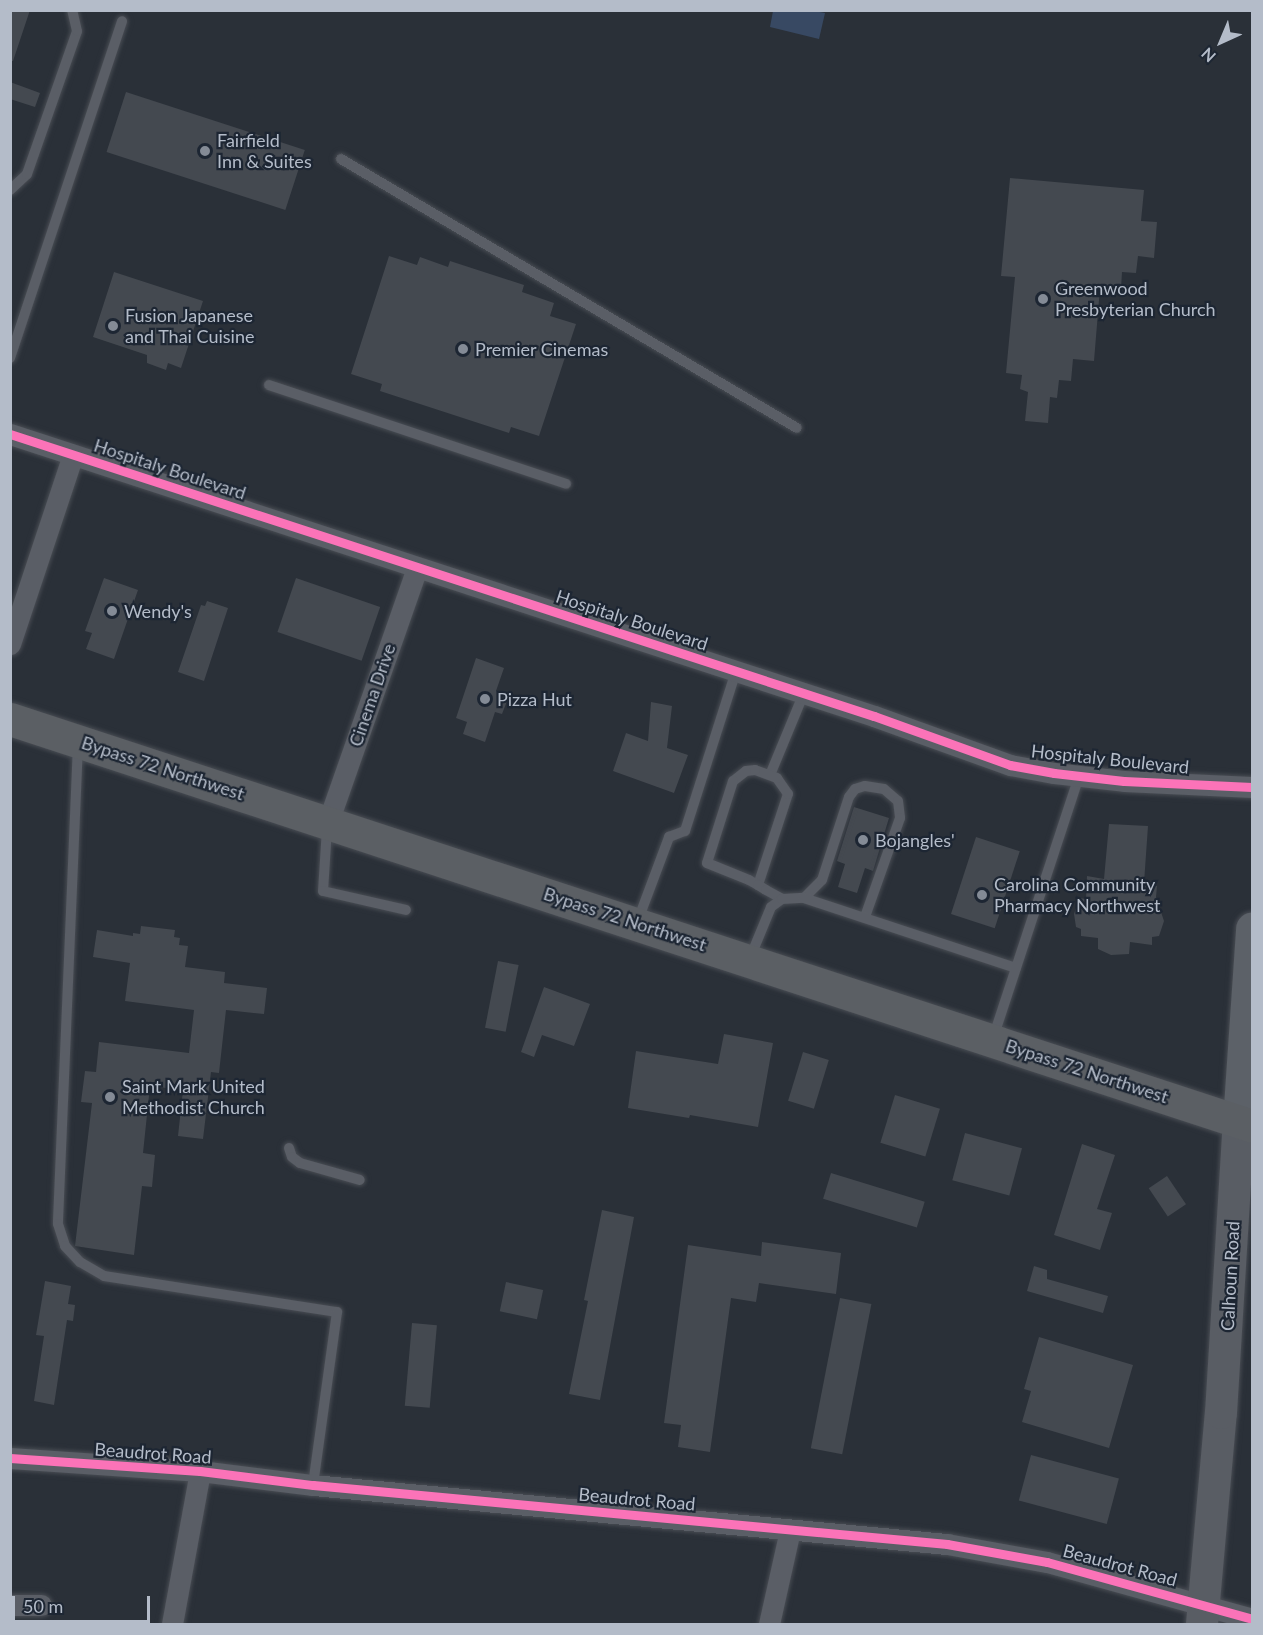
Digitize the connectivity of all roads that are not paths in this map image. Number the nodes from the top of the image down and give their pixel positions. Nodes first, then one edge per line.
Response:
1 (72, 10) edge
2 (122, 21) dead end
3 (342, 159) dead end
4 (10, 190) edge
5 (10, 358) edge
6 (269, 385) dead end
7 (797, 428) dead end
8 (10, 434) edge
9 (73, 454) junction
10 (566, 484) dead end
11 (417, 568) junction
12 (10, 644) edge
13 (736, 671) junction
14 (804, 693) junction
15 (10, 719) edge
16 (78, 741) junction
17 (770, 775) junction
18 (1079, 776) junction
19 (1252, 787) edge
20 (328, 822) junction
21 (758, 885) junction
22 (804, 898) junction
23 (782, 899) junction
24 (406, 910) dead end
25 (865, 917) junction
26 (637, 923) junction
27 (1252, 928) edge
28 (749, 960) junction
29 (1017, 968) junction
30 (992, 1040) junction
31 (1246, 1124) edge
32 (289, 1148) dead end
33 (360, 1180) dead end
34 (10, 1458) edge
35 (200, 1471) junction
36 (313, 1485) junction
37 (790, 1530) junction
38 (10, 1605) edge
39 (41, 1605) dead end
40 (1203, 1615) edge
41 (1252, 1619) edge
42 (172, 1624) edge
43 (769, 1624) edge

1 - 4 lane
2 - 5 lane
3 - 7 lane
6 - 10 lane
8 - 9 street, Hospitaly Boulevard
9 - 11 street, Hospitaly Boulevard
9 - 12 street
11 - 13 street, Hospitaly Boulevard
11 - 20 street, Cinema Drive
13 - 14 street, Hospitaly Boulevard
13 - 26 lane
14 - 17 lane
14 - 18 street, Hospitaly Boulevard
15 - 16 highway, Bypass 72 Northwest
16 - 20 highway, Bypass 72 Northwest
16 - 36 lane
17 - 21 lane
17 - 21 lane
18 - 19 street, Hospitaly Boulevard
18 - 29 lane
20 - 24 lane
20 - 26 highway, Bypass 72 Northwest
21 - 23 lane
22 - 23 lane
22 - 25 lane
22 - 25 lane
23 - 28 lane
25 - 29 lane
26 - 28 highway, Bypass 72 Northwest
27 - 31 main road, Calhoun Road
28 - 30 highway, Bypass 72 Northwest
29 - 30 lane
30 - 31 highway, Bypass 72 Northwest
31 - 40 main road, Calhoun Road
32 - 33 lane
34 - 35 street, Beaudrot Road
35 - 36 street, Beaudrot Road
35 - 42 street
36 - 37 street, Beaudrot Road
37 - 40 street, Beaudrot Road
37 - 43 street
38 - 39 street
40 - 41 street, Beaudrot Road

